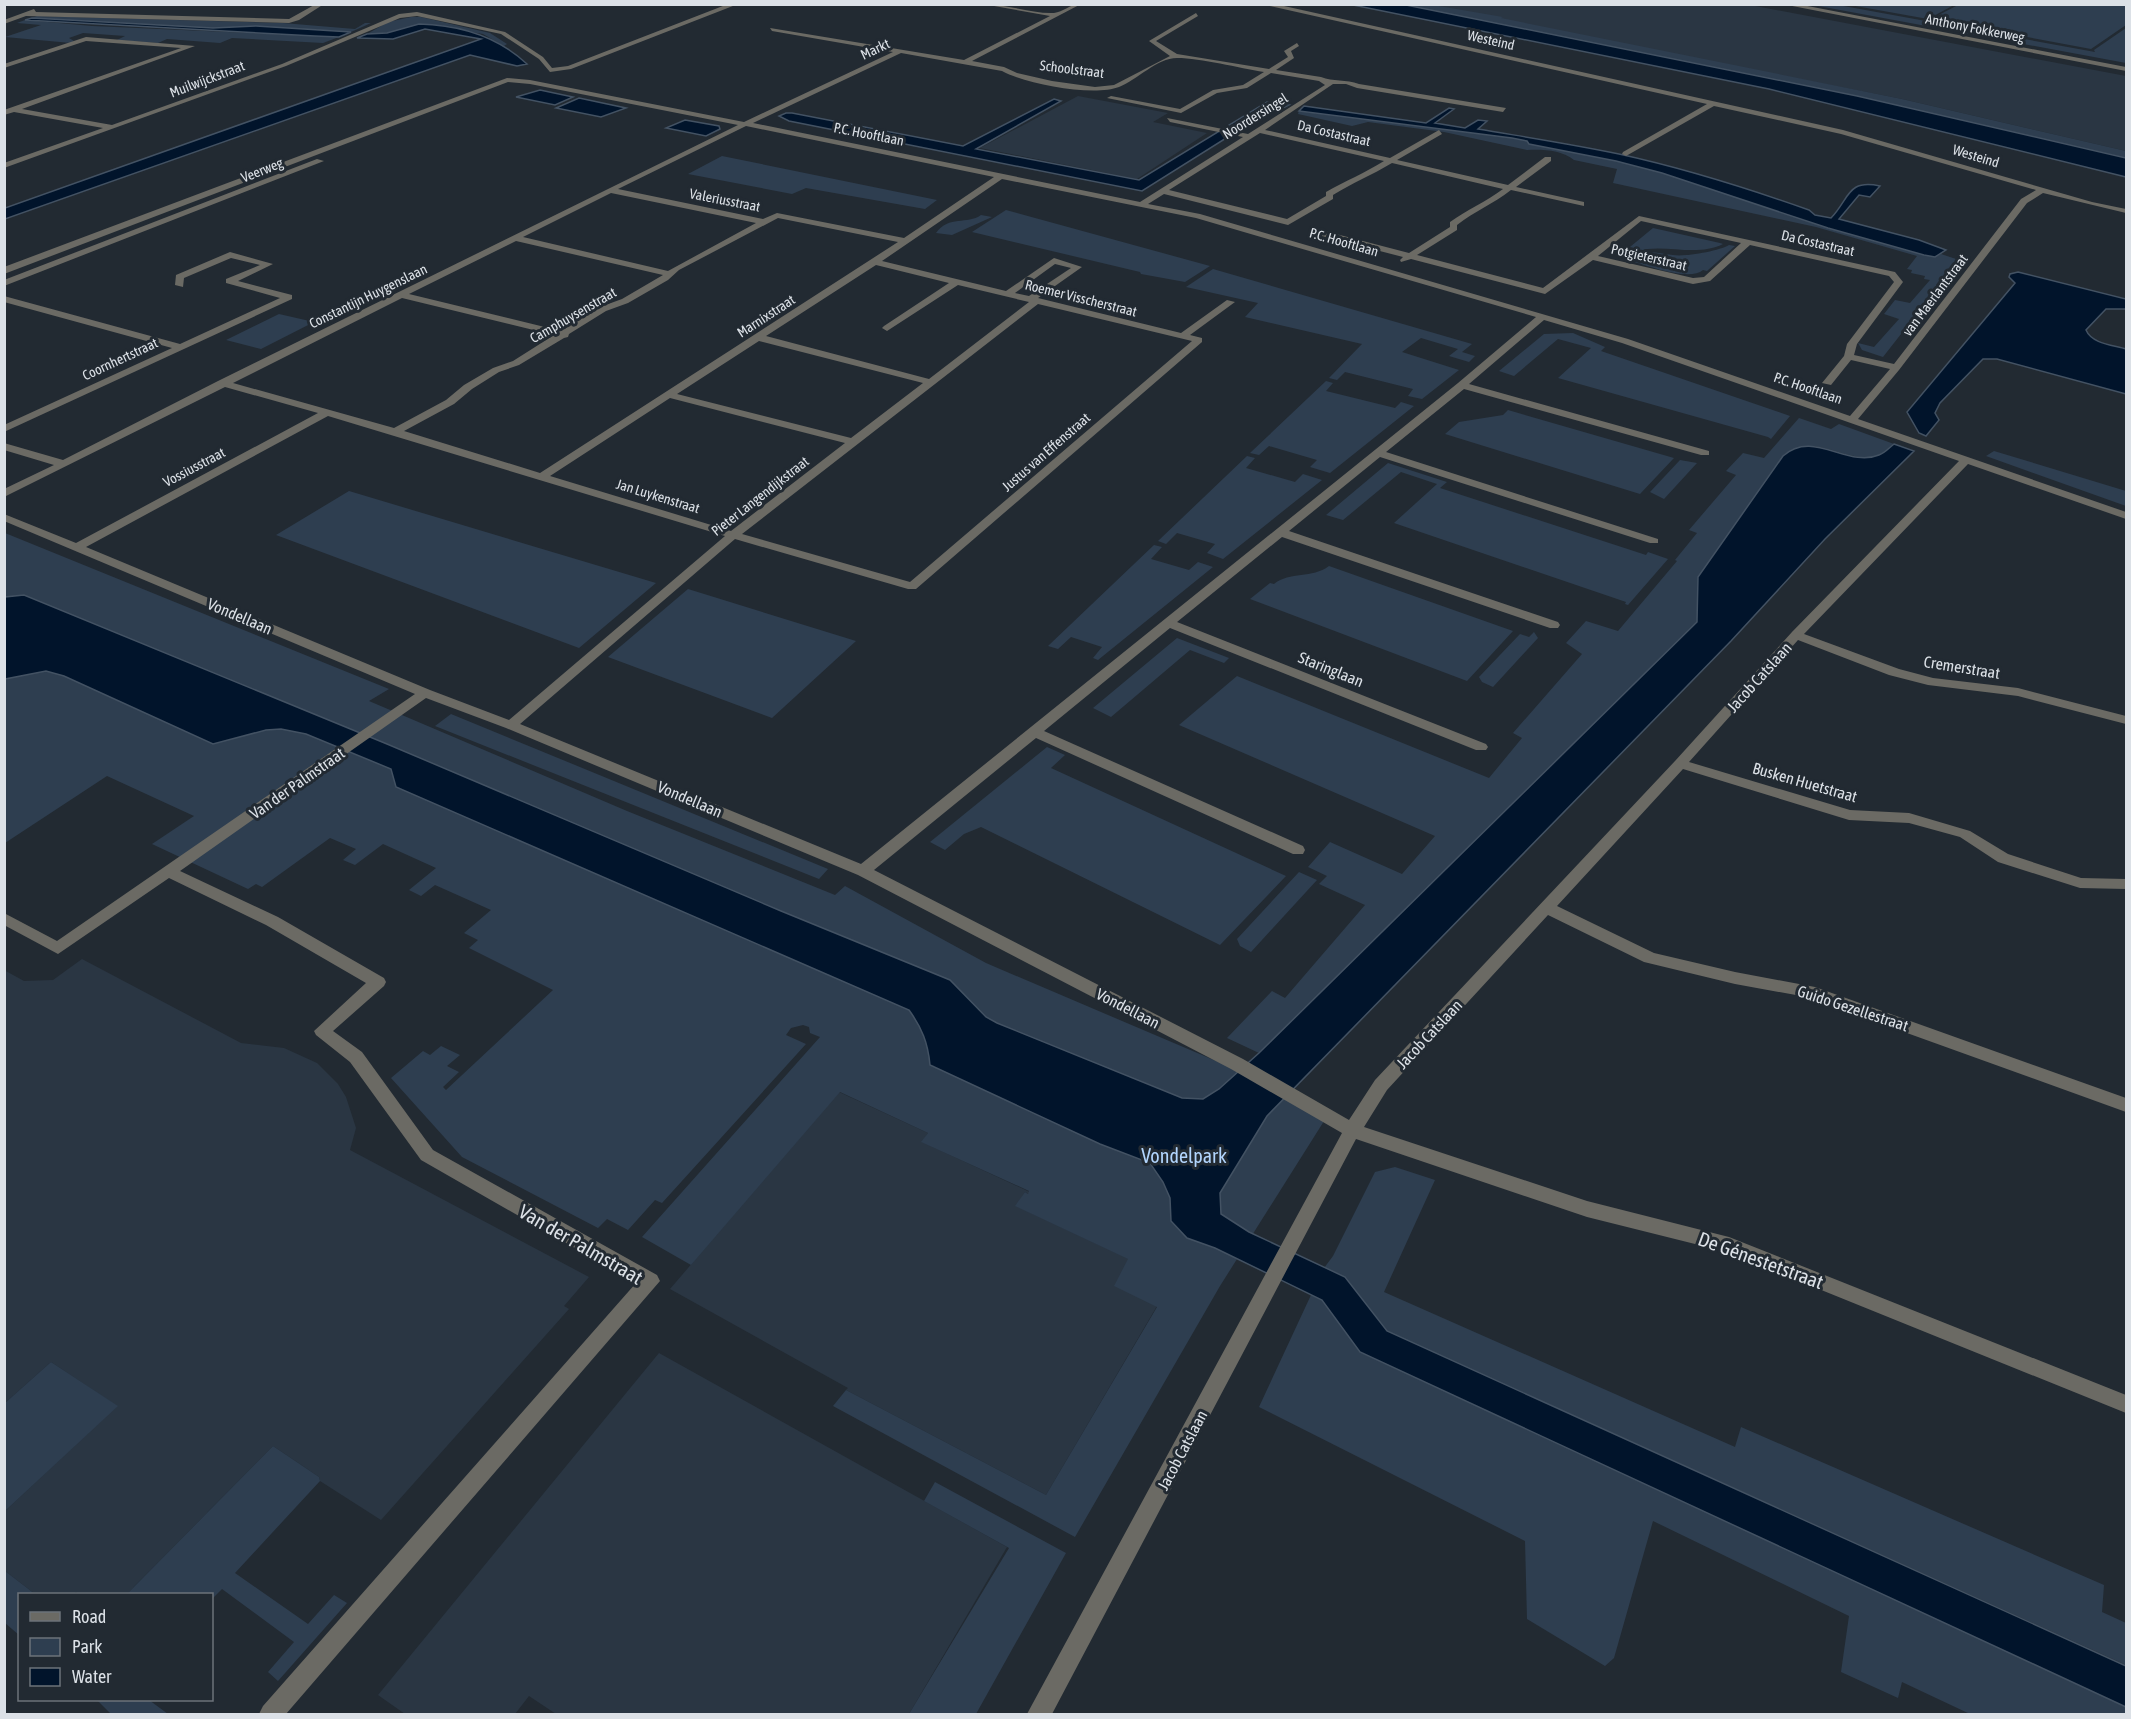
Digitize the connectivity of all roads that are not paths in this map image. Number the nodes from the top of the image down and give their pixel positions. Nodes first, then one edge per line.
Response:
1 (321, 4) edge
2 (421, 4) edge
3 (735, 4) edge
4 (986, 4) edge
5 (1078, 4) edge
6 (1264, 4) edge
7 (1785, 4) edge
8 (42, 8) dead end
9 (26, 14) junction
10 (417, 14) junction
11 (1057, 15) junction
12 (1196, 15) dead end
13 (4, 22) edge
14 (772, 29) dead end
15 (1297, 45) dead end
16 (900, 51) junction
17 (1174, 56) junction
18 (966, 62) junction
19 (4, 66) edge
20 (2127, 69) edge
21 (550, 70) junction
22 (1270, 71) junction
23 (530, 82) junction
24 (1328, 82) junction
25 (1111, 98) dead end
26 (1712, 104) junction
27 (7, 110) edge
28 (1503, 110) dead end
29 (1170, 120) dead end
30 (744, 125) junction
31 (116, 128) junction
32 (1257, 130) junction
33 (1439, 132) dead end
34 (1244, 135) junction
35 (358, 146) dead end
36 (1626, 154) dead end
37 (326, 159) dead end
38 (1548, 159) dead end
39 (1389, 160) junction
40 (4, 166) edge
41 (1001, 176) junction
42 (1510, 187) junction
43 (610, 190) junction
44 (2042, 190) junction
45 (1162, 191) junction
46 (1142, 204) junction
47 (1581, 204) dead end
48 (2127, 211) edge
49 (1640, 218) joint
50 (764, 222) junction
51 (1313, 231) dead end
52 (515, 238) junction
53 (904, 240) junction
54 (1749, 241) junction
55 (1408, 256) junction
56 (1591, 257) junction
57 (875, 262) junction
58 (1388, 270) junction
59 (4, 271) edge
60 (669, 274) junction
61 (956, 282) junction
62 (4, 284) edge
63 (180, 285) dead end
64 (1006, 294) junction
65 (401, 295) junction
66 (6, 300) edge
67 (1034, 300) junction
68 (1230, 302) dead end
69 (1543, 316) junction
70 (887, 328) dead end
71 (565, 335) junction
72 (1182, 336) junction
73 (757, 337) junction
74 (1199, 340) joint
75 (180, 347) junction
76 (1849, 357) junction
77 (1896, 368) junction
78 (932, 382) junction
79 (222, 383) junction
80 (1827, 383) dead end
81 (1462, 385) junction
82 (667, 394) junction
83 (327, 413) junction
84 (1852, 420) junction
85 (4, 429) edge
86 (395, 432) junction
87 (854, 442) junction
88 (4, 446) edge
89 (1377, 453) junction
90 (1705, 453) dead end
91 (1966, 460) junction
92 (64, 464) junction
93 (542, 476) junction
94 (4, 494) edge
95 (2127, 516) edge
96 (4, 517) edge
97 (1280, 532) junction
98 (734, 535) junction
99 (1654, 541) dead end
100 (76, 547) junction
101 (912, 586) joint
102 (1168, 623) junction
103 (1554, 625) dead end
104 (1796, 635) junction
105 (425, 693) junction
106 (2127, 720) edge
107 (511, 725) junction
108 (1035, 732) junction
109 (1480, 747) dead end
110 (1680, 764) junction
111 (1298, 850) dead end
112 (863, 871) junction
113 (168, 872) junction
114 (2127, 884) edge
115 (1545, 907) junction
116 (4, 918) edge
117 (2127, 1105) edge
118 (1352, 1130) junction
119 (2127, 1404) edge
120 (271, 1714) edge
121 (1039, 1714) edge

1 - 9 street
2 - 10 street
3 - 21 street
4 - 11 street
5 - 11 street
6 - 26 street, Westeind
7 - 20 street, Anthony Fokkerweg
8 - 9 street
9 - 13 street
10 - 21 street
10 - 31 street, Muilwijckstraat
11 - 18 street
12 - 17 street
14 - 16 street, Markt
15 - 22 street, Schoolstraat
16 - 18 street, Schoolstraat
16 - 30 street, Markt
17 - 18 street, Schoolstraat
17 - 22 street
19 - 27 street
21 - 23 street
22 - 24 street, Noordersingel
22 - 25 street, Schoolstraat
23 - 30 street, P.C. Hooftlaan
23 - 35 street
23 - 59 street, Veerweg
24 - 28 street
24 - 32 street, Noordersingel
26 - 36 street
26 - 44 street, Westeind
27 - 31 street
29 - 34 street
30 - 41 street, P.C. Hooftlaan
30 - 43 street, Constantijn Huygenslaan
31 - 40 street, Muilwijckstraat
32 - 34 street, Noordersingel
32 - 39 street, Da Costastraat
33 - 39 street
34 - 45 street, Noordersingel
37 - 62 street, Veerweg
38 - 42 street
39 - 42 street, Da Costastraat
39 - 45 street, P.C. Hooftlaan
41 - 46 street, P.C. Hooftlaan
41 - 53 street, Marnixstraat
42 - 47 street, Da Costastraat
42 - 55 street
43 - 50 street, Valeriusstraat
43 - 52 street, Constantijn Huygenslaan
44 - 48 street, Westeind
44 - 77 street, van Maerlantstraat
45 - 46 street, Noordersingel
46 - 58 street, P.C. Hooftlaan
49 - 54 street, Da Costastraat
49 - 56 street, Potgieterstraat
50 - 53 street, Valeriusstraat
50 - 60 street, Camphuysenstraat
51 - 55 street, P.C. Hooftlaan
52 - 60 street
52 - 65 street, Constantijn Huygenslaan
53 - 57 street, Marnixstraat
54 - 56 street, Potgieterstraat
54 - 76 street, Da Costastraat
55 - 56 street, P.C. Hooftlaan
55 - 58 street
57 - 61 street, Roemer Visscherstraat
57 - 73 street, Marnixstraat
58 - 69 street, P.C. Hooftlaan
60 - 71 street, Camphuysenstraat
61 - 64 street, Roemer Visscherstraat
61 - 70 street
63 - 75 street
64 - 67 street, Roemer Visscherstraat
64 - 67 street, Pieter Langendijkstraat
65 - 71 street
65 - 79 street, Constantijn Huygenslaan
66 - 75 street, Coornhertstraat
67 - 72 street, Roemer Visscherstraat
67 - 78 street, Pieter Langendijkstraat
68 - 72 street
69 - 81 street
69 - 84 street, P.C. Hooftlaan
71 - 86 street, Camphuysenstraat
72 - 74 street, Roemer Visscherstraat
73 - 78 street
73 - 82 street, Marnixstraat
74 - 101 street, Justus van Effenstraat
75 - 85 street, Coornhertstraat
76 - 77 street
76 - 80 street, Da Costastraat
77 - 84 street, van Maerlantstraat
78 - 87 street, Pieter Langendijkstraat
79 - 83 street
79 - 92 street, Constantijn Huygenslaan
81 - 89 street
81 - 90 street
82 - 87 street
82 - 93 street, Marnixstraat
83 - 86 street
83 - 100 street, Vossiusstraat
84 - 91 street, P.C. Hooftlaan
86 - 93 street, Jan Luykenstraat
87 - 98 street, Pieter Langendijkstraat
88 - 92 street
89 - 97 street
89 - 99 street
91 - 95 street, P.C. Hooftlaan
91 - 104 street, Jacob Catslaan
92 - 94 street, Constantijn Huygenslaan
93 - 98 street, Jan Luykenstraat
96 - 100 street, Vondellaan
97 - 102 street
97 - 103 street
98 - 101 street, Jan Luykenstraat
98 - 107 street, Pieter Langendijkstraat
100 - 105 street, Vondellaan
102 - 108 street
102 - 109 street, Staringlaan
104 - 106 street, Cremerstraat
104 - 110 street, Jacob Catslaan
105 - 107 street, Vondellaan
105 - 113 street, Van der Palmstraat
107 - 112 street, Vondellaan
108 - 111 street
108 - 112 street
110 - 114 street, Busken Huetstraat
110 - 115 street, Jacob Catslaan
112 - 118 street, Vondellaan
113 - 116 street, Van der Palmstraat
113 - 120 street, Van der Palmstraat
115 - 117 street, Guido Gezellestraat
115 - 118 street, Jacob Catslaan
118 - 119 street, De Génestetstraat
118 - 121 street, Jacob Catslaan

